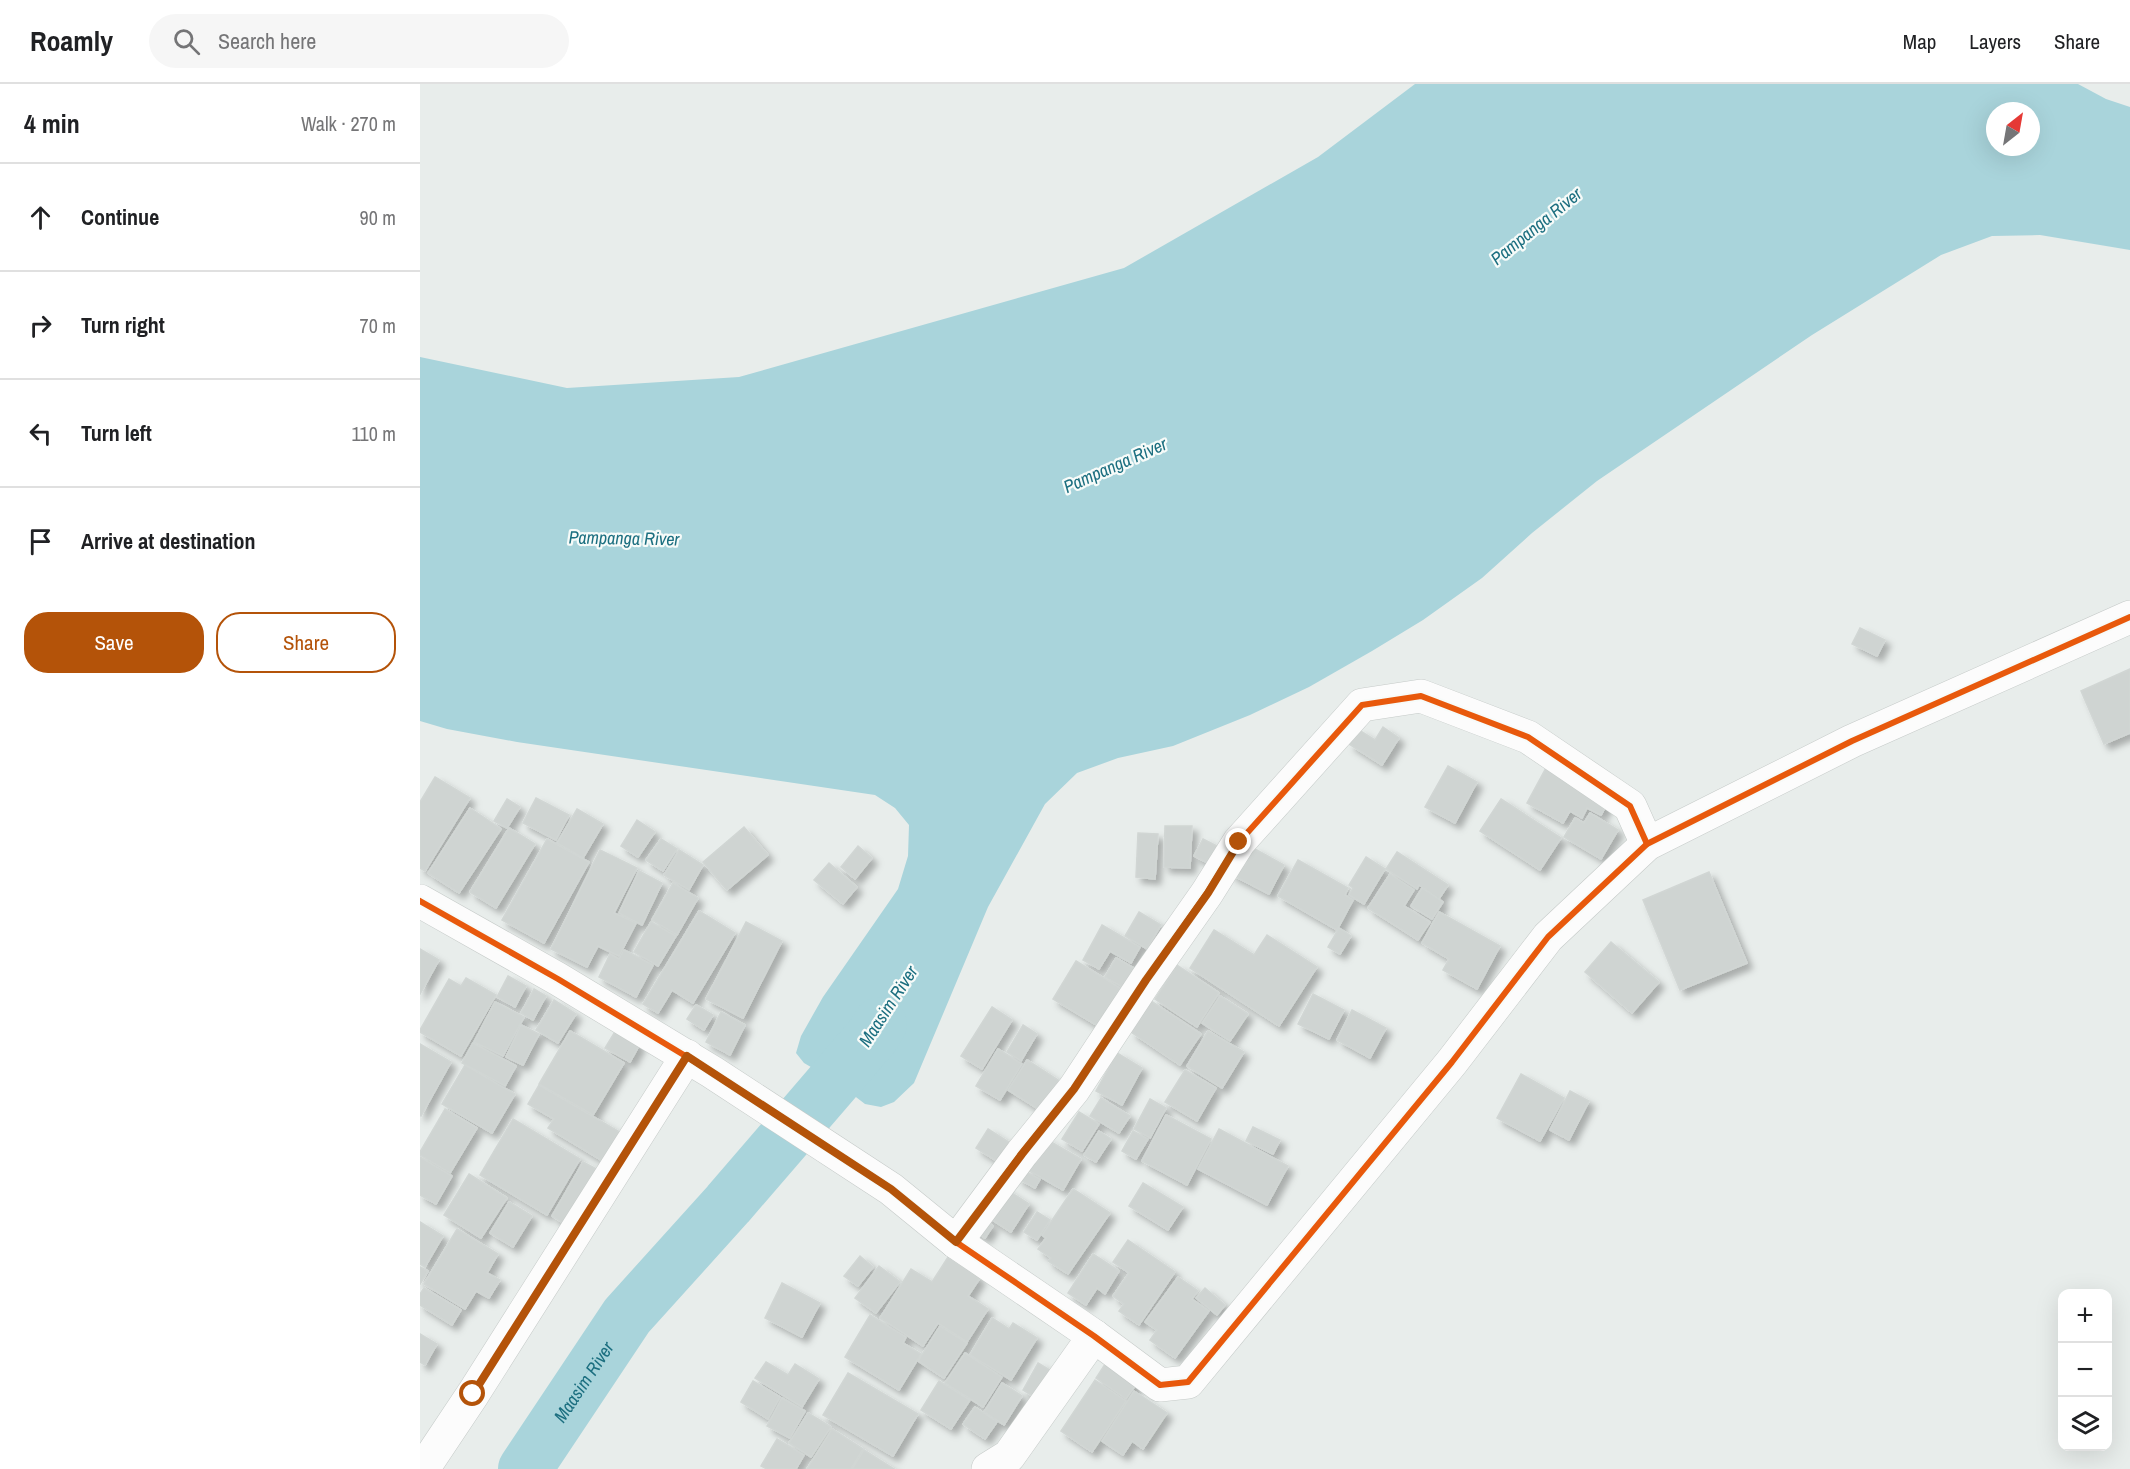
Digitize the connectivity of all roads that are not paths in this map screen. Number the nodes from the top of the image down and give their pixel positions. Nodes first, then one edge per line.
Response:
1 (2130, 617) edge
2 (1647, 844) junction
3 (420, 901) edge
4 (699, 1064) junction
5 (956, 1242) junction
6 (1094, 1336) junction
7 (423, 1469) edge
8 (988, 1469) edge

1 - 2 street
2 - 5 street
2 - 6 street
3 - 4 street
4 - 5 street
4 - 7 street
5 - 6 street
6 - 8 street

